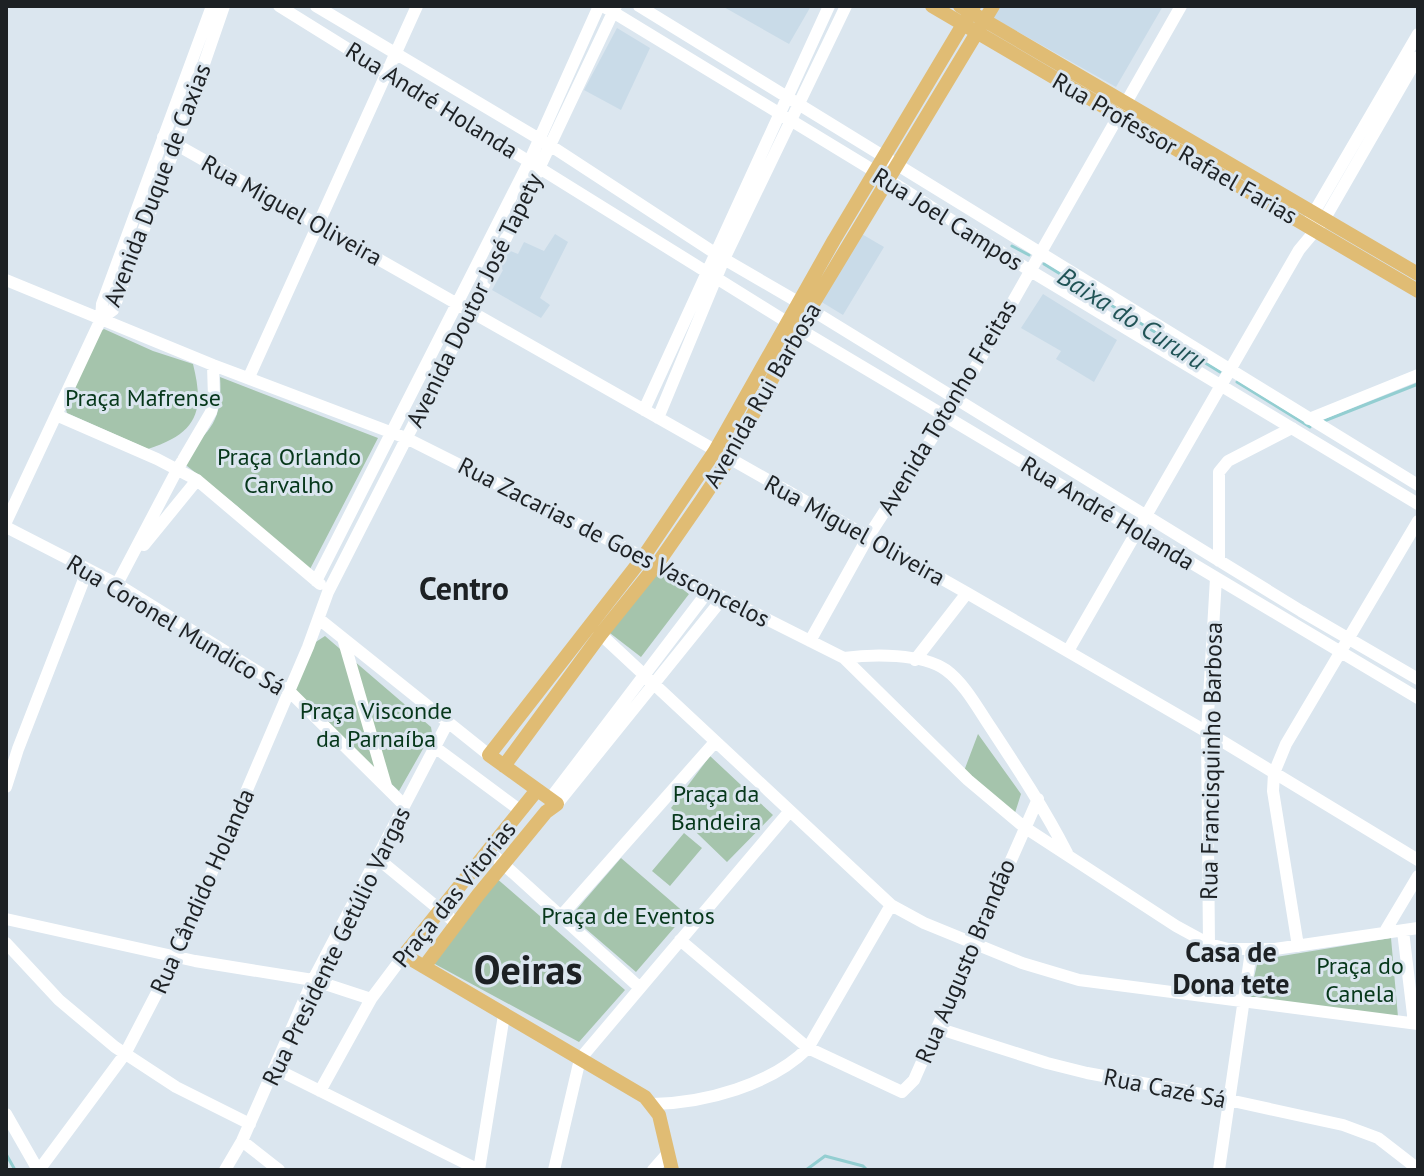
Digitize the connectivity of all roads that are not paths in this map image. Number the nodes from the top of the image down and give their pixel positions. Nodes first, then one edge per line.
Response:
1 (212, 6) edge
2 (224, 6) edge
3 (279, 6) edge
4 (316, 6) edge
5 (417, 6) edge
6 (639, 6) edge
7 (829, 6) edge
8 (846, 6) edge
9 (932, 6) edge
10 (993, 6) edge
11 (1181, 6) edge
12 (608, 8) edge
13 (967, 12) edge
14 (981, 27) junction
15 (1418, 34) edge
16 (396, 54) junction
17 (1418, 57) edge
18 (389, 73) junction
19 (1125, 101) junction
20 (792, 102) junction
21 (1118, 117) junction
22 (784, 118) junction
23 (163, 137) junction
24 (539, 139) junction
25 (176, 145) junction
26 (551, 146) junction
27 (883, 157) junction
28 (535, 163) junction
29 (898, 167) junction
30 (874, 172) junction
31 (889, 180) junction
32 (1315, 222) junction
33 (318, 223) junction
34 (1040, 250) junction
35 (720, 256) junction
36 (1029, 270) junction
37 (711, 275) junction
38 (6, 280) edge
39 (1416, 282) edge
40 (457, 304) junction
41 (804, 306) junction
42 (471, 312) junction
43 (101, 319) junction
44 (793, 325) junction
45 (213, 365) junction
46 (1229, 371) junction
47 (1418, 375) edge
48 (249, 377) junction
49 (1220, 385) junction
50 (958, 398) junction
51 (644, 410) junction
52 (56, 415) junction
53 (947, 416) junction
54 (658, 418) junction
55 (1309, 419) junction
56 (1292, 428) junction
57 (1327, 429) junction
58 (392, 433) junction
59 (406, 438) junction
60 (1316, 441) junction
61 (722, 455) junction
62 (177, 470) junction
63 (197, 480) junction
64 (1418, 485) edge
65 (1418, 504) edge
66 (1147, 516) junction
67 (1418, 521) edge
68 (6, 524) edge
69 (1138, 531) junction
70 (868, 537) junction
71 (651, 559) junction
72 (1219, 561) junction
73 (127, 566) junction
74 (88, 569) junction
75 (1216, 578) junction
76 (316, 581) junction
77 (117, 584) junction
78 (709, 590) junction
79 (328, 592) junction
80 (967, 593) junction
81 (723, 598) junction
82 (319, 619) junction
83 (595, 630) junction
84 (343, 637) junction
85 (810, 641) junction
86 (1345, 646) junction
87 (1068, 651) junction
88 (844, 658) junction
89 (915, 660) junction
90 (650, 678) junction
91 (1418, 679) edge
92 (289, 691) junction
93 (1418, 698) edge
94 (448, 722) junction
95 (1207, 732) junction
96 (715, 742) junction
97 (436, 748) junction
98 (489, 755) junction
99 (8, 763) edge
100 (504, 766) junction
101 (1274, 773) junction
102 (6, 787) edge
103 (387, 789) junction
104 (1038, 799) junction
105 (548, 801) junction
106 (404, 805) junction
107 (521, 811) junction
108 (789, 812) junction
109 (1024, 827) junction
110 (489, 851) junction
111 (377, 858) junction
112 (1069, 858) junction
113 (1418, 860) edge
114 (504, 865) junction
115 (1418, 876) edge
116 (891, 905) junction
117 (441, 911) junction
118 (561, 916) junction
119 (6, 919) edge
120 (456, 923) junction
121 (1418, 928) edge
122 (6, 931) edge
123 (1403, 931) junction
124 (1384, 933) junction
125 (680, 940) junction
126 (972, 943) junction
127 (1209, 944) junction
128 (9, 946) edge
129 (1298, 946) junction
130 (1251, 951) junction
131 (404, 955) junction
132 (176, 956) junction
133 (424, 967) junction
134 (313, 980) junction
135 (640, 988) junction
136 (371, 999) junction
137 (1244, 1002) junction
138 (504, 1015) junction
139 (1416, 1023) edge
140 (937, 1028) junction
141 (808, 1048) junction
142 (125, 1054) junction
143 (580, 1059) junction
144 (274, 1068) junction
145 (320, 1091) junction
146 (1229, 1100) junction
147 (653, 1104) junction
148 (6, 1114) edge
149 (250, 1124) junction
150 (242, 1141) junction
151 (670, 1162) edge
152 (1418, 1169) edge
153 (38, 1170) edge
154 (225, 1170) edge
155 (279, 1170) edge
156 (479, 1170) edge
157 (554, 1170) edge
158 (653, 1170) edge
159 (1219, 1170) edge

1 - 23 street, Avenida Duque de Caxias
2 - 25 street, Avenida Duque de Caxias
3 - 18 street, Rua André Holanda
4 - 16 street, Rua André Holanda
5 - 16 street
6 - 20 street, Rua Joel Campos
7 - 20 street
8 - 20 street
9 - 13 main road, Rua Professor Rafael Farias
10 - 14 main road, Avenida Rui Barbosa
11 - 19 street, Avenida Totonho Freitas
12 - 22 street, Rua Joel Campos
12 - 24 street, Avenida Doutor José Tapety
12 - 26 street, Avenida Doutor José Tapety
13 - 14 main road, Rua Professor Rafael Farias
13 - 27 main road, Avenida Rui Barbosa
14 - 19 main road, Rua Professor Rafael Farias
14 - 21 main road, Rua Professor Rafael Farias
14 - 29 main road, Avenida Rui Barbosa
15 - 32 street
16 - 18 street
16 - 24 street, Rua André Holanda
17 - 32 street
18 - 28 street, Rua André Holanda
18 - 33 street
19 - 21 street, Avenida Totonho Freitas
19 - 32 main road, Rua Professor Rafael Farias
20 - 22 street
20 - 27 street, Rua Joel Campos
21 - 32 main road, Rua Professor Rafael Farias
21 - 34 street, Avenida Totonho Freitas
22 - 30 street, Rua Joel Campos
22 - 35 street
23 - 25 street, Rua Miguel Oliveira
23 - 43 street, Avenida Duque de Caxias
24 - 26 street, Rua André Holanda
24 - 28 street, Avenida Doutor José Tapety
25 - 33 street, Rua Miguel Oliveira
25 - 43 street, Avenida Duque de Caxias
26 - 28 street, Avenida Doutor José Tapety
26 - 35 street, Rua André Holanda
27 - 29 street, Rua Joel Campos
27 - 30 main road, Avenida Rui Barbosa
28 - 37 street, Rua André Holanda
28 - 40 street, Avenida Doutor José Tapety
28 - 42 street, Avenida Doutor José Tapety
29 - 31 main road, Avenida Rui Barbosa
29 - 34 street, Rua Joel Campos
30 - 31 street, Rua Joel Campos
30 - 41 main road, Avenida Rui Barbosa
31 - 36 street, Rua Joel Campos
31 - 41 main road, Avenida Rui Barbosa
32 - 39 main road, Rua Professor Rafael Farias
32 - 46 street
33 - 40 street, Rua Miguel Oliveira
33 - 48 street
34 - 36 street, Avenida Totonho Freitas
34 - 46 street, Rua Joel Campos
35 - 37 street
35 - 41 street, Rua André Holanda
36 - 49 street, Rua Joel Campos
36 - 50 street, Avenida Totonho Freitas
37 - 44 street, Rua André Holanda
37 - 51 street
37 - 54 street
38 - 43 street, Rua Zacarias de Goes Vasconcelos
40 - 42 street, Rua Miguel Oliveira
40 - 58 street, Avenida Doutor José Tapety
41 - 44 main road, Avenida Rui Barbosa
41 - 50 street, Rua André Holanda
42 - 51 street, Rua Miguel Oliveira
42 - 59 street, Avenida Doutor José Tapety
43 - 45 street, Rua Zacarias de Goes Vasconcelos
43 - 52 street
44 - 53 street, Rua André Holanda
44 - 61 main road, Avenida Rui Barbosa
45 - 48 street, Rua Zacarias de Goes Vasconcelos
45 - 62 street
46 - 49 street
46 - 55 street, Rua Joel Campos
47 - 55 street
48 - 58 street, Rua Zacarias de Goes Vasconcelos
49 - 56 street, Rua Joel Campos
49 - 66 street
50 - 53 street, Avenida Totonho Freitas
50 - 66 street, Rua André Holanda
51 - 54 street, Rua Miguel Oliveira
52 - 62 street
52 - 68 street
53 - 69 street, Rua André Holanda
53 - 70 street, Avenida Totonho Freitas
54 - 61 street, Rua Miguel Oliveira
55 - 57 street, Rua Joel Campos
56 - 60 street, Rua Joel Campos
56 - 72 street
57 - 60 street
57 - 64 street, Rua Joel Campos
58 - 59 street, Rua Zacarias de Goes Vasconcelos
58 - 76 street, Avenida Doutor José Tapety
59 - 71 street, Rua Zacarias de Goes Vasconcelos
59 - 79 street, Avenida Doutor José Tapety
60 - 65 street, Rua Joel Campos
61 - 70 street, Rua Miguel Oliveira
61 - 71 main road, Avenida Rui Barbosa
62 - 63 street
62 - 73 street
63 - 73 street
63 - 76 street
66 - 69 street
66 - 72 street, Rua André Holanda
67 - 86 street
68 - 74 street, Rua Coronel Mundico Sá
69 - 75 street, Rua André Holanda
69 - 87 street
70 - 80 street, Rua Miguel Oliveira
70 - 85 street, Avenida Totonho Freitas
71 - 78 street, Rua Zacarias de Goes Vasconcelos
71 - 83 main road, Avenida Rui Barbosa
72 - 86 street, Rua André Holanda
73 - 77 street
74 - 77 street, Rua Coronel Mundico Sá
74 - 99 street
75 - 86 street, Rua André Holanda
75 - 95 street, Rua Francisquinho Barbosa
76 - 79 street
77 - 92 street, Rua Coronel Mundico Sá
78 - 81 street, Rua Zacarias de Goes Vasconcelos
78 - 90 street
79 - 82 street, Rua Cândido Holanda
80 - 87 street, Rua Miguel Oliveira
80 - 89 street
81 - 85 street, Rua Zacarias de Goes Vasconcelos
81 - 90 street
82 - 84 street
82 - 92 street, Rua Cândido Holanda
83 - 90 street
83 - 98 main road, Avenida Rui Barbosa
83 - 100 main road, Avenida Rui Barbosa
84 - 94 street
84 - 103 street
85 - 88 street, Rua Zacarias de Goes Vasconcelos
86 - 91 street, Rua André Holanda
86 - 93 street, Rua André Holanda
86 - 101 street
87 - 95 street, Rua Miguel Oliveira
88 - 89 street
88 - 109 street, Rua Zacarias de Goes Vasconcelos
89 - 104 street
90 - 96 street
90 - 105 street
92 - 103 street, Rua Coronel Mundico Sá
92 - 132 street, Rua Cândido Holanda
94 - 97 street, Rua Presidente Getúlio Vargas
94 - 98 street
95 - 101 street, Rua Miguel Oliveira
95 - 127 street, Rua Francisquinho Barbosa
96 - 108 street
96 - 118 street
97 - 106 street, Rua Presidente Getúlio Vargas
97 - 107 street
98 - 100 main road
99 - 102 street
100 - 105 main road
101 - 113 street, Rua Miguel Oliveira
101 - 129 street
103 - 106 street, Rua Coronel Mundico Sá
104 - 109 street, Rua Augusto Brandão
104 - 112 street
105 - 107 main road, Praça das Vitorias
105 - 114 main road
106 - 111 street, Rua Presidente Getúlio Vargas
107 - 110 main road, Praça das Vitorias
108 - 116 street
108 - 125 street
109 - 112 street, Rua Zacarias de Goes Vasconcelos
109 - 126 street, Rua Augusto Brandão
110 - 114 street
110 - 117 main road, Praça das Vitorias
111 - 117 street
111 - 134 street, Rua Presidente Getúlio Vargas
112 - 127 street, Rua Zacarias de Goes Vasconcelos
114 - 118 street
114 - 120 main road
115 - 124 street
116 - 126 street
116 - 141 street
117 - 120 street
117 - 131 main road, Praça das Vitorias
118 - 135 street
119 - 132 street
120 - 133 main road
121 - 123 street
122 - 128 street
123 - 124 street
123 - 139 street
124 - 129 street
125 - 135 street
125 - 141 street
126 - 137 street
126 - 140 street, Rua Augusto Brandão
127 - 130 street
128 - 142 street
129 - 130 street
130 - 137 street
131 - 133 main road
131 - 136 street, Praça das Vitorias
132 - 134 street
132 - 142 street, Rua Cândido Holanda
133 - 138 main road
134 - 136 street
134 - 144 street, Rua Presidente Getúlio Vargas
135 - 143 street
136 - 145 street, Praça das Vitorias
137 - 139 street
137 - 146 street
138 - 143 main road
138 - 156 street
140 - 141 street, Rua Augusto Brandão
140 - 146 street, Rua Cazé Sá
141 - 147 street
142 - 149 street
142 - 153 street, Rua Cândido Holanda
143 - 147 main road
143 - 157 street
144 - 145 street
144 - 149 street, Rua Presidente Getúlio Vargas
145 - 156 street
146 - 152 street, Rua Cazé Sá
146 - 159 street
147 - 151 main road
148 - 153 street
149 - 150 street, Rua Presidente Getúlio Vargas
150 - 154 street, Rua Presidente Getúlio Vargas
150 - 155 street
151 - 158 street

